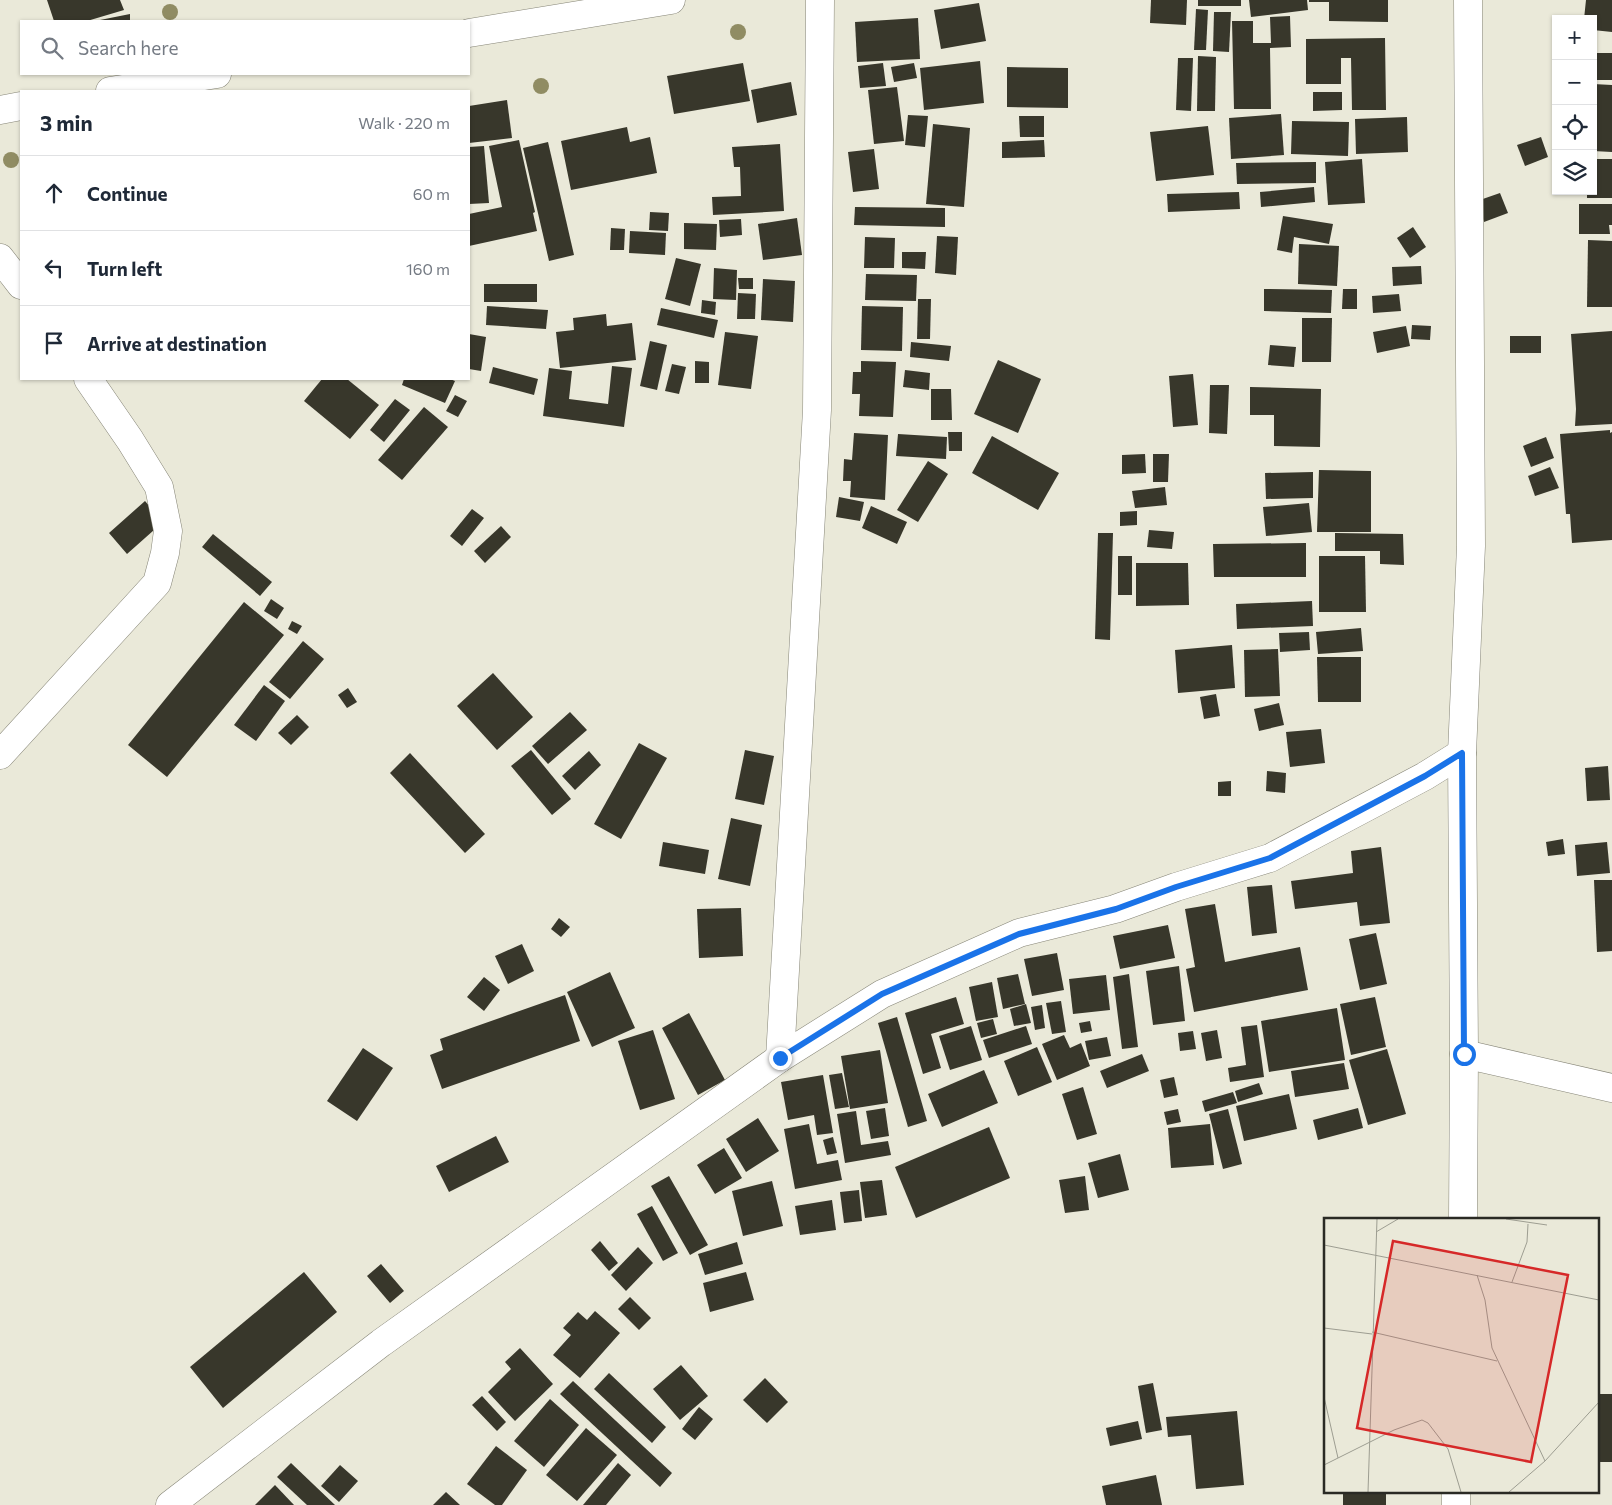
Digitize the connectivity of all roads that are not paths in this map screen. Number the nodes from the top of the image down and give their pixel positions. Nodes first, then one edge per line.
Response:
1 (671, 0) edge
2 (820, 0) edge
3 (1468, 0) edge
4 (470, 33) edge
5 (211, 75) edge
6 (116, 90) edge
7 (20, 106) edge
8 (0, 110) edge
9 (0, 258) edge
10 (20, 284) edge
11 (89, 380) edge
12 (1462, 753) junction
13 (0, 755) edge
14 (1464, 1054) junction
15 (780, 1058) junction
16 (1612, 1088) edge
17 (1462, 1218) edge
18 (1456, 1492) edge
19 (170, 1505) edge
20 (1456, 1505) edge

1 - 4 street
2 - 15 street
3 - 12 street
5 - 6 street
7 - 8 street
9 - 10 street
11 - 13 street
12 - 14 street
12 - 15 street
14 - 16 street
14 - 17 street
15 - 19 street
18 - 20 street

